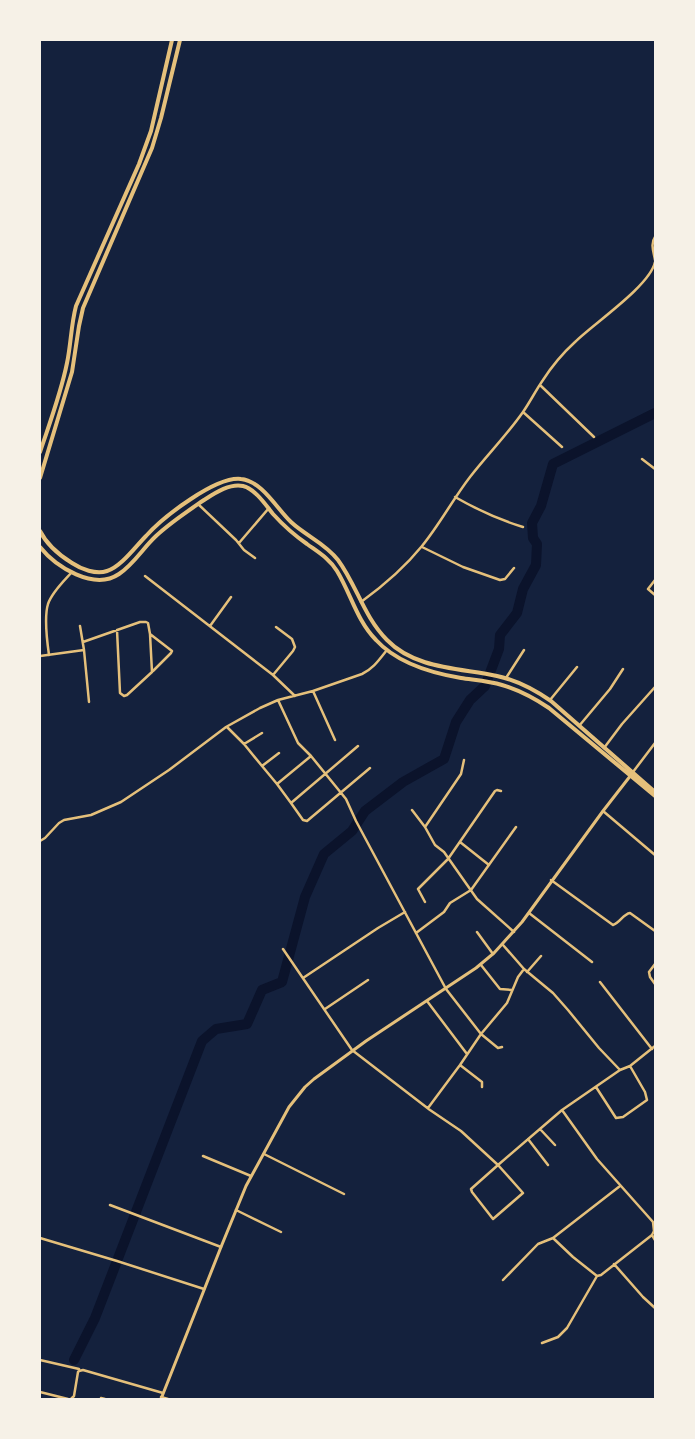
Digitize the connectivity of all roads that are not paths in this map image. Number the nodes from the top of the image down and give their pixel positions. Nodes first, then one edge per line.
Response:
1 (172, 40) edge
2 (180, 40) edge
3 (154, 117) junction
4 (161, 118) junction
5 (655, 237) edge
6 (655, 261) edge
7 (540, 385) junction
8 (523, 412) junction
9 (594, 437) dead end
10 (562, 447) dead end
11 (40, 452) edge
12 (642, 459) dead end
13 (655, 468) edge
14 (40, 478) edge
15 (455, 497) junction
16 (198, 504) junction
17 (269, 508) junction
18 (523, 527) dead end
19 (40, 531) edge
20 (238, 543) junction
21 (40, 547) edge
22 (422, 547) junction
23 (255, 558) dead end
24 (514, 568) dead end
25 (72, 572) junction
26 (145, 576) dead end
27 (655, 580) edge
28 (655, 595) edge
29 (231, 597) dead end
30 (361, 602) junction
31 (80, 626) dead end
32 (210, 626) junction
33 (276, 628) dead end
34 (117, 630) junction
35 (150, 634) junction
36 (383, 636) junction
37 (376, 640) junction
38 (83, 642) junction
39 (84, 650) junction
40 (387, 650) junction
41 (524, 650) dead end
42 (49, 655) junction
43 (40, 656) edge
44 (577, 667) dead end
45 (623, 668) dead end
46 (152, 672) junction
47 (273, 675) junction
48 (506, 678) junction
49 (655, 687) edge
50 (313, 691) junction
51 (295, 696) junction
52 (278, 700) junction
53 (550, 700) junction
54 (89, 702) dead end
55 (579, 726) junction
56 (227, 727) junction
57 (262, 733) dead end
58 (335, 740) dead end
59 (244, 744) junction
60 (655, 744) edge
61 (358, 746) dead end
62 (603, 750) junction
63 (279, 753) dead end
64 (311, 756) junction
65 (464, 760) dead end
66 (262, 766) junction
67 (370, 768) dead end
68 (326, 774) junction
69 (632, 774) junction
70 (277, 784) junction
71 (501, 791) dead end
72 (655, 792) edge
73 (341, 793) junction
74 (655, 796) edge
75 (291, 803) junction
76 (412, 810) dead end
77 (603, 811) junction
78 (425, 827) junction
79 (516, 827) dead end
80 (40, 841) edge
81 (460, 842) junction
82 (655, 855) edge
83 (448, 859) junction
84 (488, 865) junction
85 (551, 880) junction
86 (471, 890) junction
87 (425, 902) dead end
88 (405, 912) junction
89 (529, 913) junction
90 (477, 932) dead end
91 (514, 932) junction
92 (655, 932) edge
93 (416, 933) junction
94 (503, 945) junction
95 (284, 949) dead end
96 (493, 954) junction
97 (541, 956) dead end
98 (592, 962) dead end
99 (655, 964) edge
100 (481, 965) junction
101 (525, 970) junction
102 (303, 978) junction
103 (368, 980) dead end
104 (600, 982) dead end
105 (655, 984) edge
106 (446, 989) junction
107 (513, 990) junction
108 (427, 1001) junction
109 (325, 1009) junction
110 (481, 1034) junction
111 (502, 1047) dead end
112 (654, 1048) edge
113 (352, 1050) junction
114 (467, 1054) junction
115 (460, 1066) junction
116 (630, 1066) junction
117 (620, 1070) junction
118 (482, 1087) dead end
119 (596, 1087) junction
120 (428, 1108) junction
121 (562, 1110) junction
122 (540, 1129) junction
123 (528, 1139) junction
124 (555, 1145) dead end
125 (264, 1154) junction
126 (203, 1156) dead end
127 (498, 1165) junction
128 (548, 1165) dead end
129 (251, 1176) junction
130 (620, 1186) junction
131 (344, 1194) dead end
132 (110, 1205) dead end
133 (236, 1210) junction
134 (282, 1232) dead end
135 (652, 1235) junction
136 (40, 1238) edge
137 (553, 1238) junction
138 (655, 1240) edge
139 (220, 1246) junction
140 (614, 1264) junction
141 (597, 1276) junction
142 (503, 1280) dead end
143 (204, 1289) junction
144 (655, 1308) edge
145 (542, 1343) dead end
146 (40, 1360) edge
147 (81, 1370) junction
148 (40, 1392) edge
149 (162, 1396) edge
150 (69, 1399) edge
151 (168, 1399) edge

1 - 3 main road
2 - 4 main road
3 - 4 main road
3 - 11 main road
4 - 14 main road
5 - 6 street
6 - 7 street
7 - 8 street
7 - 9 street
8 - 10 street
8 - 15 street
12 - 13 street
15 - 18 street
15 - 22 street
16 - 17 main road
16 - 20 street
16 - 25 main road
17 - 20 street
17 - 37 main road
19 - 30 main road
20 - 23 street
21 - 25 main road
22 - 24 street
22 - 30 street
25 - 42 street
26 - 32 street
27 - 28 street
29 - 32 street
30 - 36 main road
31 - 38 street
32 - 47 street
33 - 47 street
34 - 35 street
34 - 38 street
34 - 46 street
35 - 46 street
35 - 46 street
36 - 37 main road
36 - 48 main road
37 - 40 main road
38 - 39 street
39 - 42 street
39 - 54 street
40 - 50 street
40 - 62 main road
41 - 48 street
42 - 43 street
44 - 53 street
45 - 55 street
47 - 51 street
48 - 53 main road
49 - 62 street
50 - 51 street
50 - 58 street
51 - 52 street
52 - 56 street
52 - 64 street
53 - 55 main road
55 - 62 main road
56 - 59 street
56 - 80 street
57 - 59 street
59 - 66 street
60 - 69 street
61 - 68 street
62 - 69 main road
63 - 66 street
64 - 68 street
64 - 70 street
65 - 78 street
66 - 70 street
67 - 73 street
68 - 73 street
68 - 75 street
69 - 72 main road
69 - 74 main road
69 - 77 street
70 - 75 street
71 - 81 street
73 - 75 street
73 - 88 street
76 - 78 street
77 - 82 street
77 - 85 street
78 - 83 street
79 - 84 street
81 - 83 street
81 - 84 street
83 - 86 street
83 - 87 street
84 - 86 street
85 - 89 street
85 - 92 street
86 - 91 street
86 - 93 street
88 - 93 street
88 - 102 street
89 - 91 street
89 - 98 street
90 - 96 street
91 - 94 street
93 - 106 street
94 - 96 street
94 - 101 street
95 - 102 street
96 - 100 street
97 - 101 street
99 - 105 street
100 - 106 street
100 - 107 street
101 - 107 street
101 - 117 street
102 - 109 street
103 - 109 street
104 - 112 street
106 - 108 street
106 - 110 street
107 - 110 street
108 - 113 street
108 - 114 street
109 - 113 street
110 - 111 street
110 - 114 street
112 - 116 street
113 - 120 street
113 - 125 street
114 - 115 street
115 - 118 street
115 - 120 street
116 - 117 street
116 - 119 street
117 - 119 street
119 - 121 street
120 - 127 street
121 - 122 street
121 - 130 street
122 - 123 street
122 - 124 street
123 - 127 street
123 - 128 street
125 - 129 street
125 - 131 street
126 - 129 street
127 - 127 street
129 - 133 street
130 - 135 street
130 - 137 street
132 - 139 street
133 - 134 street
133 - 139 street
135 - 138 street
135 - 140 street
136 - 143 street
137 - 141 street
137 - 142 street
139 - 143 street
140 - 141 street
140 - 144 street
141 - 145 street
143 - 149 street
146 - 147 street
147 - 149 street
147 - 150 street
148 - 150 street
149 - 151 street

